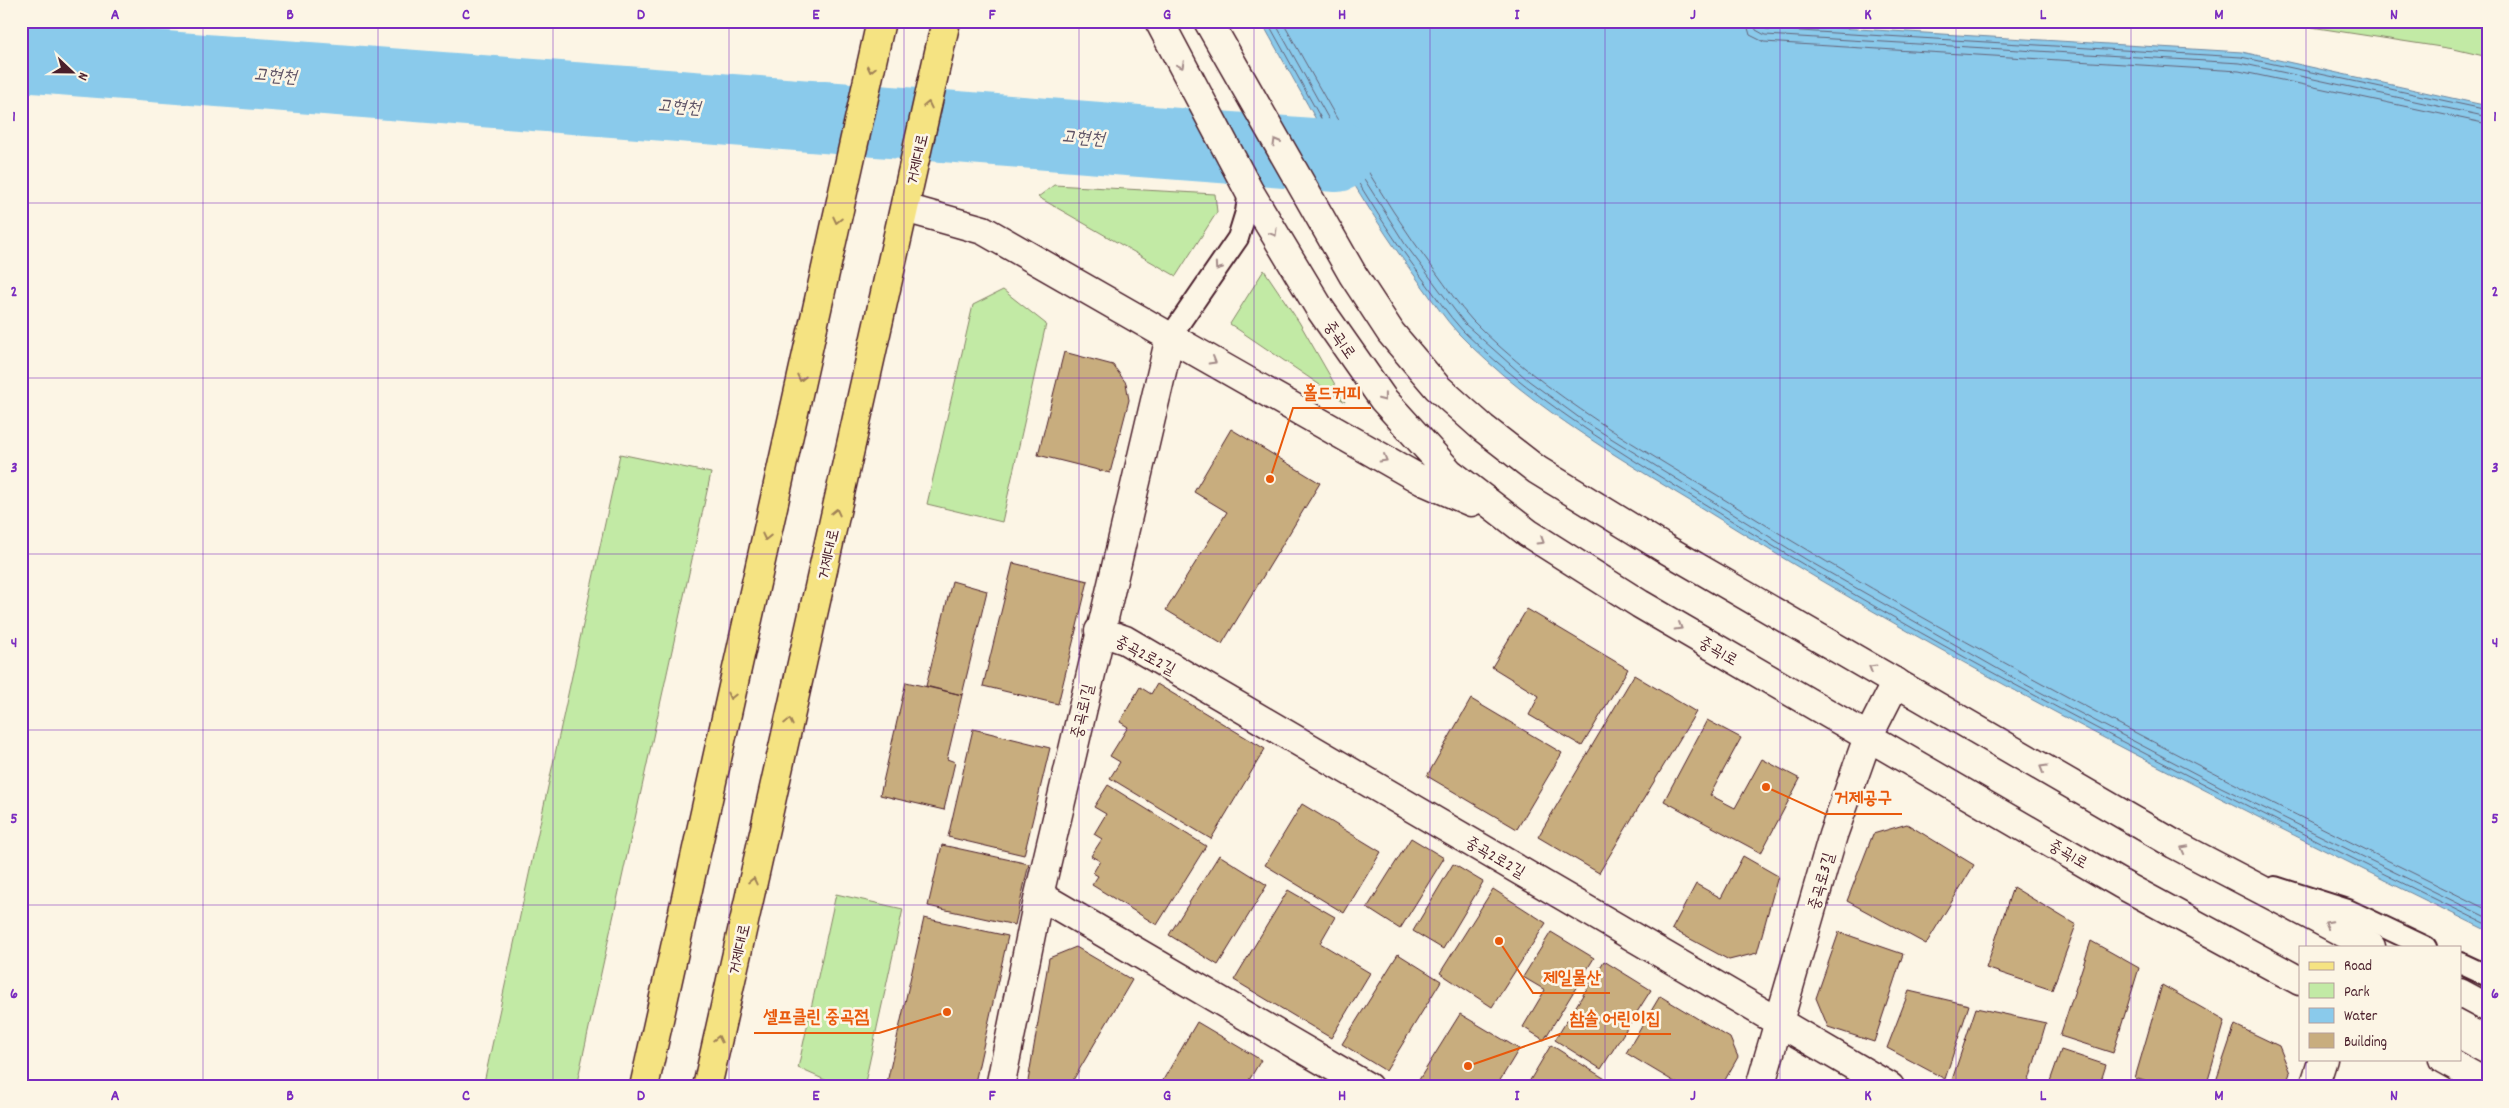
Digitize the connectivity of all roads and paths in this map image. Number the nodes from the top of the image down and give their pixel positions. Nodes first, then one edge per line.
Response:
1 (881, 21) edge
2 (946, 21) edge
3 (1159, 21) edge
4 (1208, 21) edge
5 (1249, 191) junction
6 (904, 208) junction
7 (1170, 337) junction
8 (1510, 519) junction
9 (1100, 631) junction
10 (1896, 682) junction
11 (1868, 736) junction
12 (2228, 872) junction
13 (1039, 895) junction
14 (2369, 946) edge
15 (2424, 946) edge
16 (2462, 964) edge
17 (2488, 976) edge
18 (2299, 980) edge
19 (2462, 994) edge
20 (2488, 1008) edge
21 (1780, 1020) junction
22 (2323, 1060) edge
23 (2445, 1060) edge
24 (2488, 1084) edge
25 (712, 1086) edge
26 (644, 1087) edge
27 (1000, 1087) edge
28 (1368, 1087) edge
29 (1760, 1087) edge
30 (1890, 1087) edge
31 (2314, 1087) edge

1 -> 26 main road
6 -> 2 main road, 거제대로
3 -> 5 street, 중곡1로
10 -> 4 street
5 -> 7 lane
5 -> 8 street, 중곡1로
6 - 7 street
25 -> 6 main road, 거제대로
7 -> 8 street
7 - 9 street, 중곡로1길
8 -> 11 street, 중곡1로
9 - 13 street, 중곡로1길
9 - 21 street, 중곡2로2길
10 - 11 street, 중곡로3길
12 -> 10 street
11 - 18 street, 중곡1로
11 - 21 street, 중곡로3길
14 -> 12 street
12 - 15 lane
13 - 27 street, 중곡로1길
13 - 28 street
16 - 17 lane
19 - 20 street
21 - 29 street, 중곡로3길
21 - 30 street, 중곡2로2길
22 - 31 street
23 - 24 street

